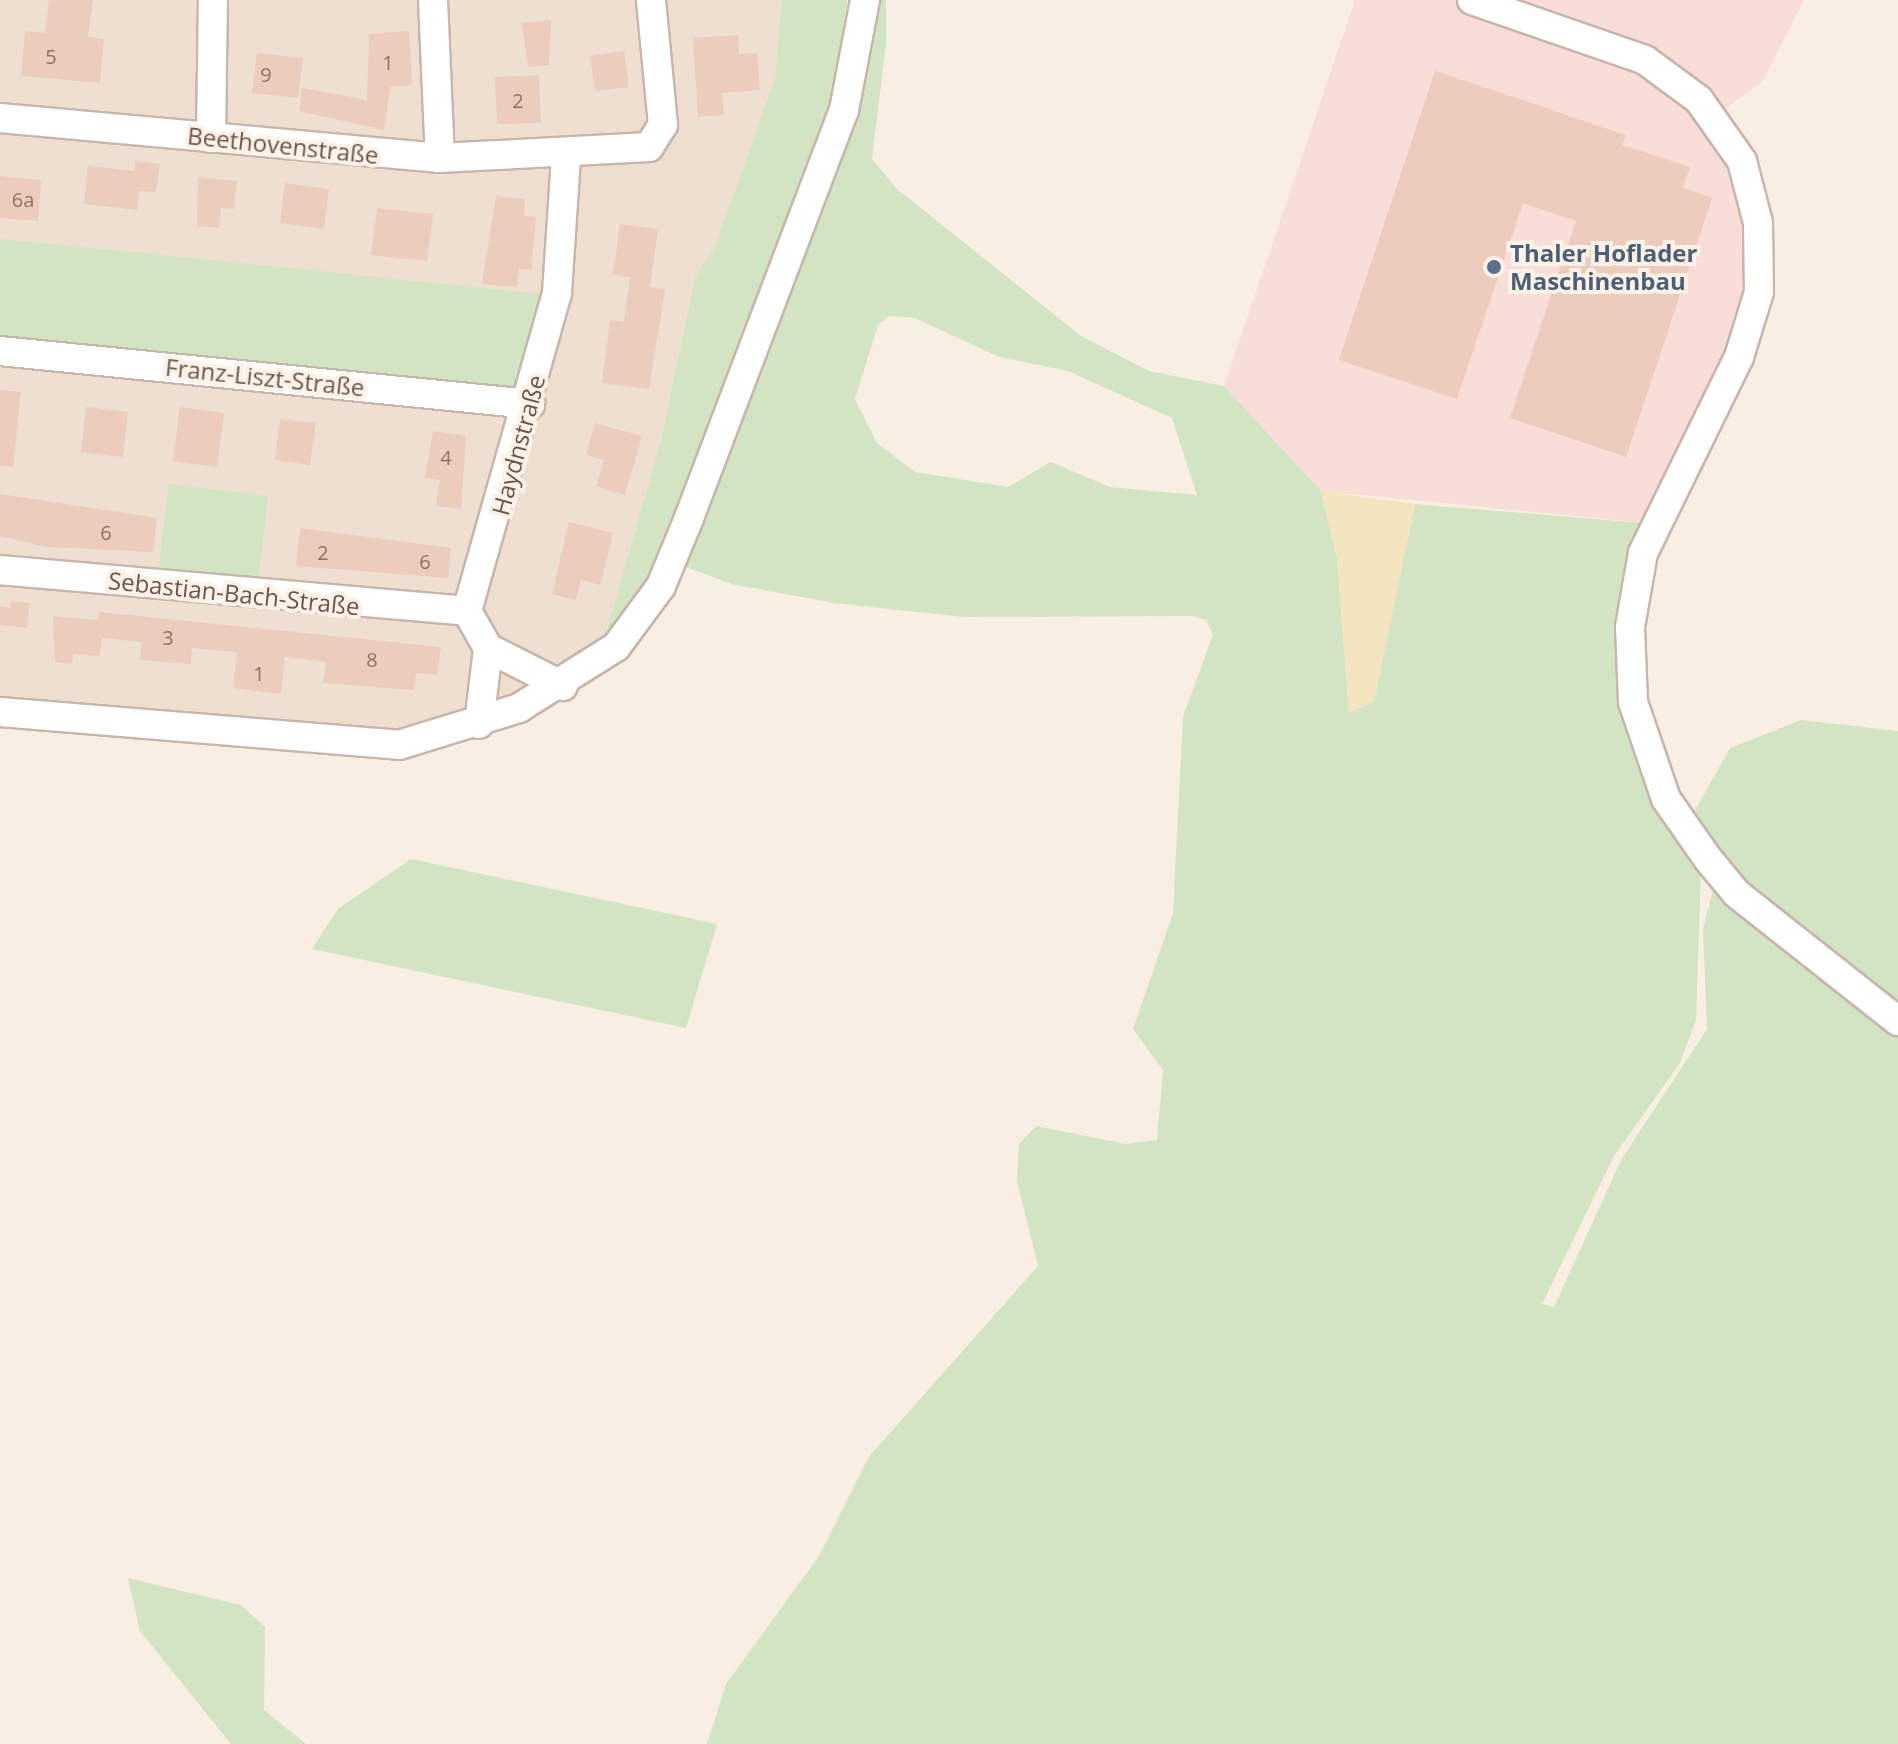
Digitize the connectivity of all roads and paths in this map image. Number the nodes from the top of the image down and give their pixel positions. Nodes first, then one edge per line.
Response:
1 (213, 0) edge
2 (433, 0) edge
3 (651, 0) edge
4 (865, 0) edge
5 (1478, 1) edge
6 (0, 118) edge
7 (211, 138) junction
8 (566, 156) junction
9 (440, 158) junction
10 (0, 351) edge
11 (530, 404) junction
12 (0, 570) edge
13 (467, 611) junction
14 (488, 648) junction
15 (563, 686) junction
16 (0, 712) edge
17 (479, 724) junction
18 (1898, 1021) edge

1 - 7 street
2 - 9 street
3 - 8 street, Beethovenstraße
4 - 15 street
5 - 18 street
6 - 7 street, Beethovenstraße
7 - 9 street, Beethovenstraße
8 - 9 street, Beethovenstraße
8 - 11 street, Haydnstraße
10 - 11 street, Franz-Liszt-Straße
11 - 13 street, Haydnstraße
12 - 13 street, Sebastian-Bach-Straße
13 - 14 street
14 - 15 street
14 - 17 street
15 - 17 street
16 - 17 street

